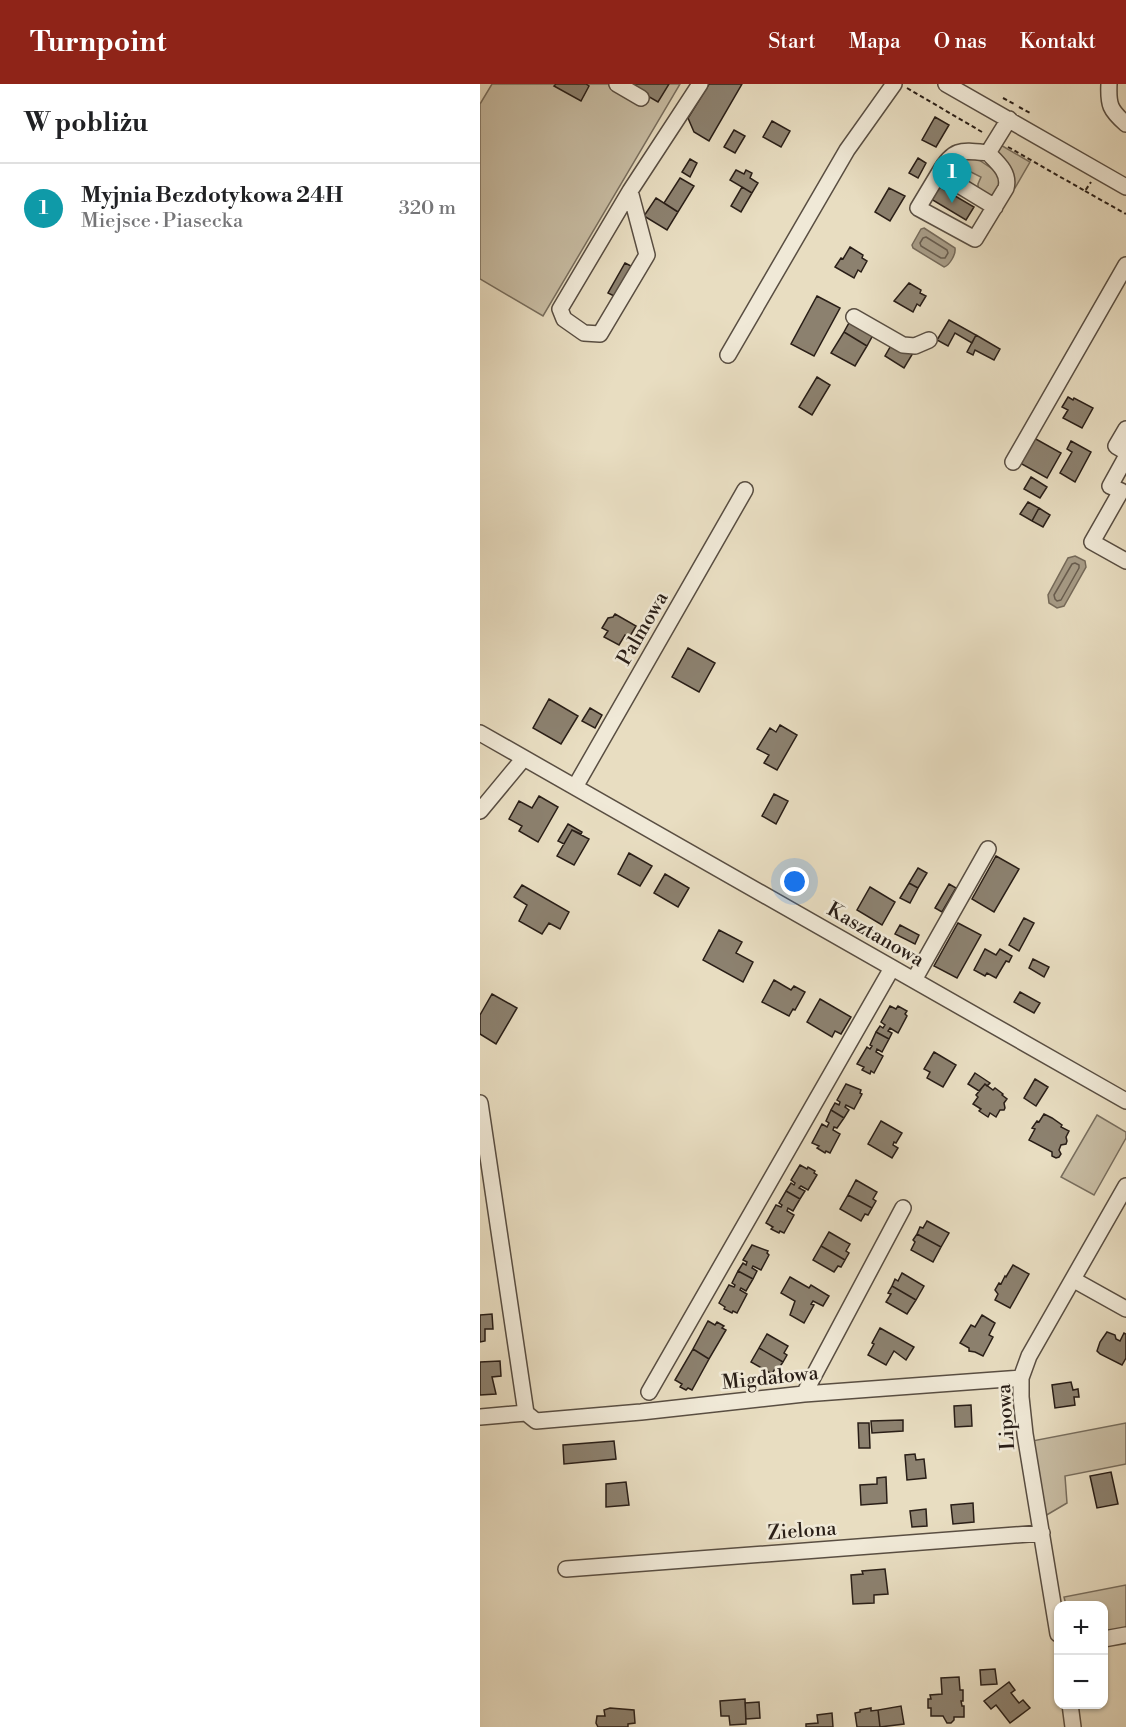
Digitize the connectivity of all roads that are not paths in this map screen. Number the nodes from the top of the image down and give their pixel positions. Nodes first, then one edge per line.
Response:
1 (617, 84) edge
2 (700, 84) edge
3 (894, 84) edge
4 (946, 84) edge
5 (1109, 84) edge
6 (641, 98) dead end
7 (1009, 119) junction
8 (1126, 124) edge
9 (988, 153) junction
10 (939, 173) junction
11 (1126, 187) edge
12 (630, 191) junction
13 (995, 207) junction
14 (1126, 265) edge
15 (854, 318) dead end
16 (929, 340) dead end
17 (728, 355) dead end
18 (1126, 429) edge
19 (1126, 452) edge
20 (1126, 457) edge
21 (1012, 462) dead end
22 (745, 490) dead end
23 (1123, 495) edge
24 (1126, 561) edge
25 (480, 733) edge
26 (524, 758) junction
27 (575, 787) junction
28 (480, 810) edge
29 (988, 849) dead end
30 (892, 968) junction
31 (914, 980) junction
32 (1126, 1101) edge
33 (480, 1103) edge
34 (1126, 1186) edge
35 (1122, 1202) edge
36 (903, 1208) dead end
37 (1074, 1280) junction
38 (1126, 1309) edge
39 (1021, 1378) junction
40 (649, 1392) dead end
41 (804, 1394) junction
42 (526, 1413) junction
43 (480, 1417) edge
44 (1042, 1533) junction
45 (566, 1569) dead end
46 (1054, 1604) edge
47 (1126, 1635) edge
48 (1108, 1638) edge
49 (1071, 1709) edge
50 (1073, 1727) edge

1 - 6 street
2 - 12 street
3 - 17 street
4 - 7 street
5 - 8 street
7 - 9 street
7 - 11 street
9 - 10 street
9 - 13 street
10 - 13 street
10 - 13 street
12 - 12 street
14 - 21 street
15 - 16 street
18 - 19 street
20 - 23 street
22 - 27 street, Palmowa
23 - 24 street
25 - 26 street, Kasztanowa
26 - 27 street, Kasztanowa
26 - 28 street
27 - 30 street, Kasztanowa
29 - 31 street
30 - 31 street, Kasztanowa
30 - 40 street
31 - 32 street, Kasztanowa
33 - 42 street
34 - 35 street, Lipowa
35 - 37 street, Lipowa
36 - 41 street
37 - 38 street
37 - 39 street, Lipowa
39 - 41 street, Migdałowa
39 - 44 street, Lipowa
41 - 42 street, Migdałowa
42 - 43 street, Migdałowa
44 - 45 street, Zielona
44 - 46 street, Lipowa
47 - 48 street
49 - 50 street

